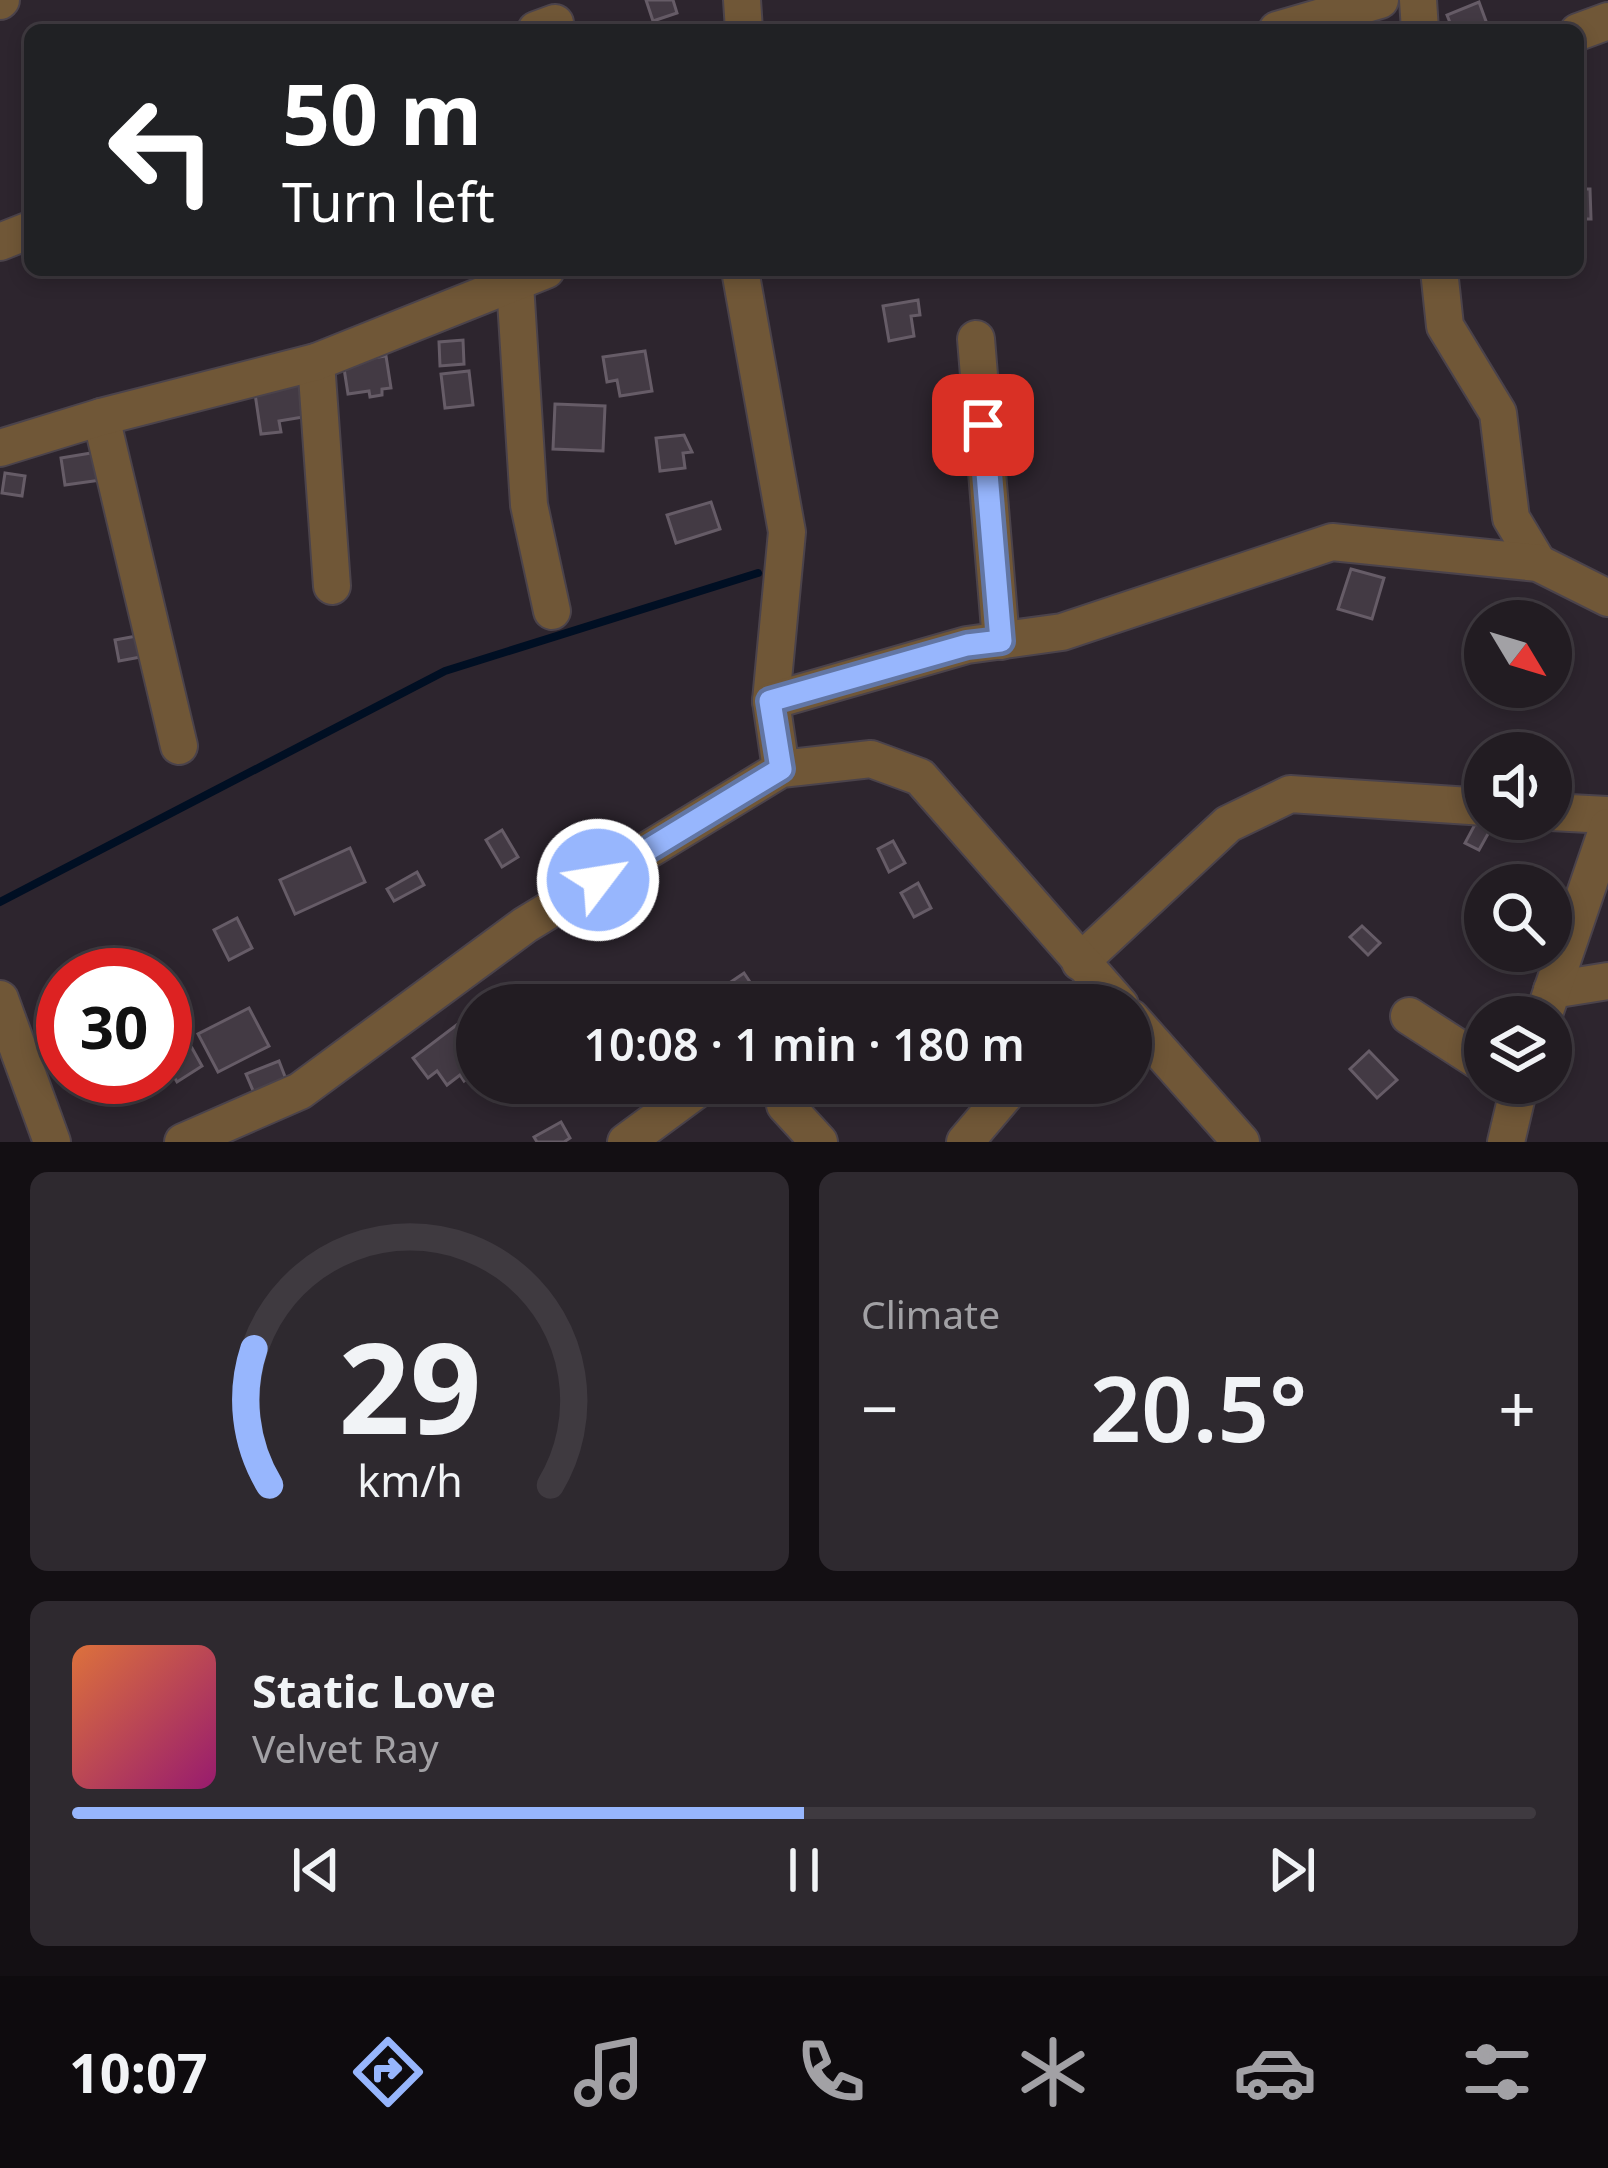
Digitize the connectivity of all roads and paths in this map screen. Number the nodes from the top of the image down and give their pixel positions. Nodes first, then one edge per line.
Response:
1 (1380, 0) edge
2 (1297, 24) edge
3 (741, 276) edge
4 (1440, 276) edge
5 (531, 277) edge
6 (976, 339) dead end
7 (316, 362) junction
8 (101, 417) junction
9 (0, 448) edge
10 (1538, 563) junction
11 (332, 586) dead end
12 (1608, 598) edge
13 (552, 611) dead end
14 (1001, 641) junction
15 (770, 701) junction
16 (179, 746) dead end
17 (781, 769) junction
18 (1464, 806) edge
19 (1572, 813) edge
20 (1608, 815) edge
21 (1608, 826) edge
22 (1608, 981) edge
23 (1092, 984) edge
24 (1100, 984) edge
25 (1551, 996) edge
26 (1569, 996) edge
27 (0, 999) edge
28 (1409, 1016) dead end
29 (1152, 1042) edge
30 (1464, 1051) edge
31 (678, 1104) edge
32 (997, 1104) edge
33 (1513, 1104) edge
34 (785, 1105) dead end
35 (52, 1142) edge
36 (183, 1142) edge
37 (626, 1142) edge
38 (819, 1142) edge
39 (964, 1142) edge
40 (1240, 1142) edge
41 (1506, 1142) edge

1 - 2 street
3 - 15 street
4 - 10 street
5 - 7 street
5 - 13 street
6 - 14 street
7 - 8 street
7 - 11 street
8 - 9 street
8 - 16 street
10 - 12 street
10 - 14 street
14 - 15 street
15 - 17 street
17 - 23 street
17 - 36 street
18 - 24 street
19 - 20 street
21 - 25 street
22 - 26 street
27 - 35 street
28 - 30 street
29 - 40 street
31 - 37 street
32 - 39 street
33 - 41 street
34 - 38 street

